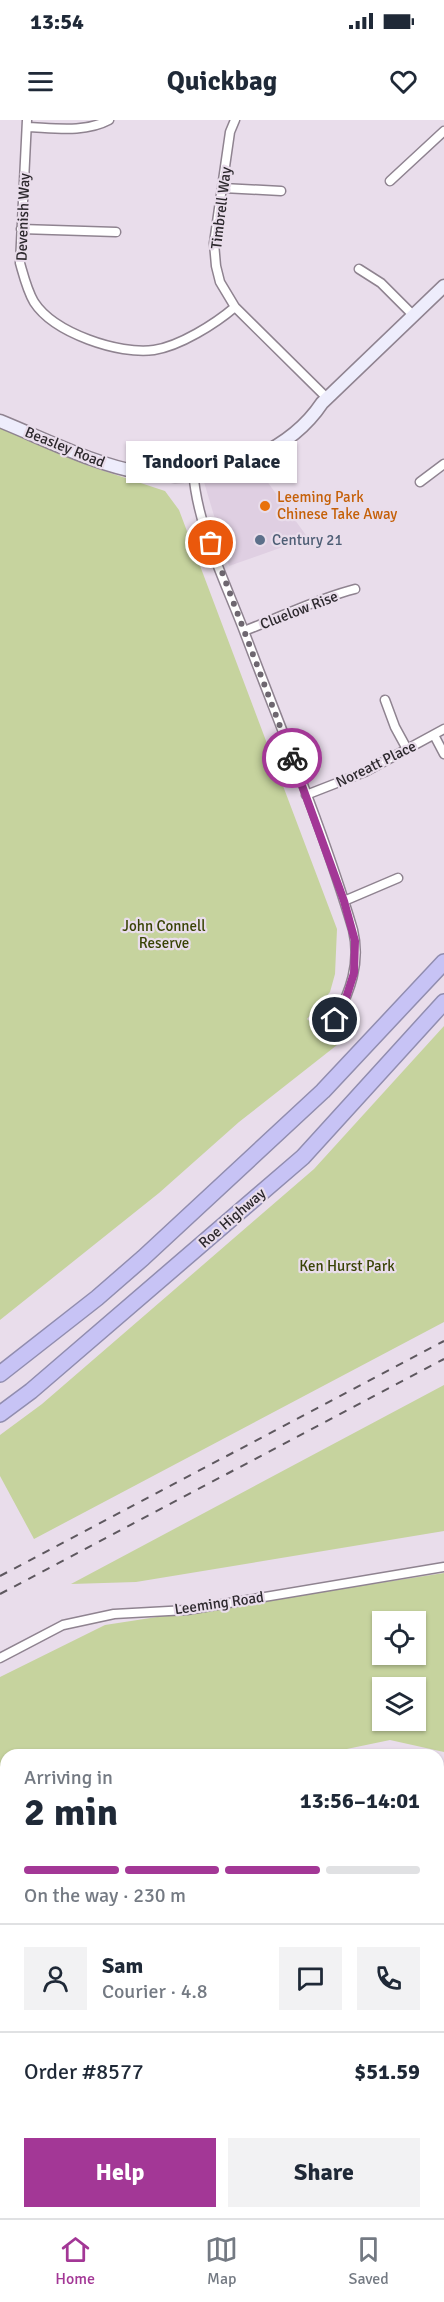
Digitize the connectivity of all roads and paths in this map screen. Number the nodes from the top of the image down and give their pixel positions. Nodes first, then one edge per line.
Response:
1 (109, 120) edge
2 (235, 120) edge
3 (27, 124) edge
4 (444, 131) edge
5 (390, 181) dead end
6 (223, 188) junction
7 (281, 191) dead end
8 (21, 229) junction
9 (116, 232) dead end
10 (359, 269) dead end
11 (444, 286) edge
12 (234, 307) junction
13 (413, 315) junction
14 (325, 400) junction
15 (0, 414) edge
16 (0, 421) edge
17 (444, 464) edge
18 (193, 473) junction
19 (420, 482) dead end
20 (355, 590) dead end
21 (244, 631) junction
22 (386, 700) dead end
23 (444, 729) edge
24 (434, 735) junction
25 (407, 749) junction
26 (444, 754) edge
27 (306, 795) junction
28 (398, 878) dead end
29 (344, 901) junction
30 (444, 962) edge
31 (444, 1002) edge
32 (335, 1020) dead end
33 (0, 1374) edge
34 (0, 1414) edge
35 (444, 1567) edge
36 (0, 1658) edge

1 - 3 street
2 - 6 street, Timbrell Way
3 - 8 street, Devenish Way
4 - 5 street
6 - 7 street
6 - 12 street, Timbrell Way
8 - 9 street
8 - 12 street, Devenish Way
10 - 13 street
11 - 13 main road, Beasley Road
12 - 14 street, Timbrell Way
13 - 14 main road, Beasley Road
14 - 18 main road, Beasley Road
15 - 18 main road, Beasley Road
16 - 18 main road, Beasley Road
17 - 19 street
18 - 21 street
20 - 21 street, Cluelow Rise
21 - 27 street
22 - 25 street
23 - 24 street, Noreatt Place
24 - 25 street, Noreatt Place
24 - 26 street
25 - 27 street, Noreatt Place
27 - 29 street
28 - 29 street
29 - 32 street
30 - 33 highway, Roe Highway
31 - 34 highway, Roe Highway
35 - 36 street, Leeming Road

